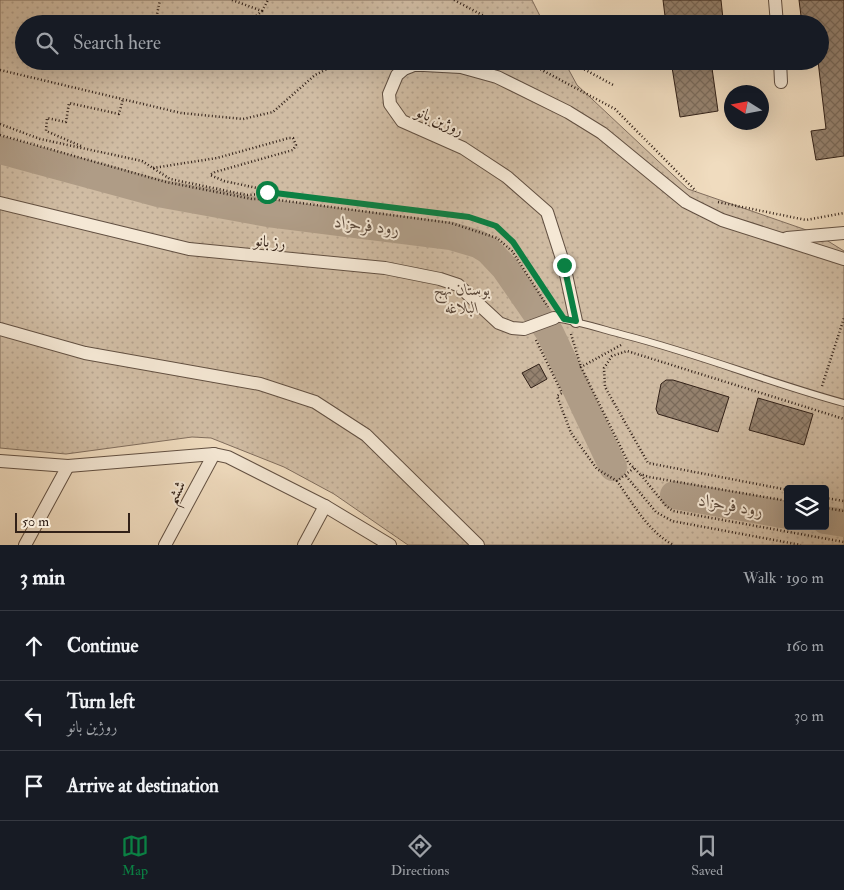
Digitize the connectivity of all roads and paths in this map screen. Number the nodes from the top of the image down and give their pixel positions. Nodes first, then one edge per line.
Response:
1 (160, 0) edge
2 (232, 0) edge
3 (268, 0) edge
4 (454, 0) edge
5 (775, 0) edge
6 (262, 11) junction
7 (157, 15) edge
8 (257, 15) edge
9 (482, 15) edge
10 (776, 15) edge
11 (0, 70) edge
12 (325, 70) edge
13 (403, 70) edge
14 (472, 70) edge
15 (542, 70) edge
16 (586, 70) edge
17 (781, 70) edge
18 (782, 82) dead end
19 (615, 86) dead end
20 (123, 99) junction
21 (0, 124) edge
22 (0, 135) edge
23 (86, 148) junction
24 (153, 168) junction
25 (279, 192) junction
26 (698, 192) dead end
27 (714, 201) dead end
28 (0, 202) edge
29 (844, 213) edge
30 (844, 233) edge
31 (781, 238) junction
32 (844, 259) edge
33 (844, 318) edge
34 (565, 319) junction
35 (527, 328) junction
36 (0, 329) edge
37 (628, 345) dead end
38 (581, 367) junction
39 (819, 396) junction
40 (844, 403) edge
41 (844, 419) edge
42 (214, 454) junction
43 (0, 461) edge
44 (68, 466) junction
45 (634, 468) junction
46 (640, 474) junction
47 (626, 476) junction
48 (617, 481) junction
49 (784, 489) edge
50 (829, 499) edge
51 (784, 500) edge
52 (844, 501) edge
53 (325, 506) junction
54 (829, 509) edge
55 (844, 511) edge
56 (844, 542) edge
57 (25, 545) edge
58 (165, 545) edge
59 (304, 545) edge
60 (390, 545) edge
61 (478, 545) edge
62 (673, 545) edge
63 (801, 545) edge

1 - 7 path
2 - 6 path
3 - 6 path
4 - 9 path
5 - 10 street
6 - 8 path
11 - 20 path
12 - 20 path
13 - 34 street, روژین بانو
14 - 31 street, روژین بانو
15 - 26 path
16 - 19 path
17 - 18 street
20 - 23 path
21 - 23 path
22 - 34 path
23 - 24 path
24 - 25 path
24 - 25 path
25 - 34 path
27 - 29 path
28 - 35 street, رز بانو
30 - 31 street
31 - 32 street
33 - 39 path
34 - 35 street
34 - 38 path
34 - 39 lane
35 - 48 path
36 - 61 street
37 - 38 path
38 - 45 path
39 - 40 lane
41 - 49 path
42 - 44 street
42 - 53 street
42 - 58 street, ششم
43 - 44 street
44 - 57 street
45 - 46 path
45 - 47 path
46 - 51 path
46 - 56 path
47 - 48 path
47 - 63 path
48 - 62 path
50 - 52 path
53 - 59 street
53 - 60 street
54 - 55 path

